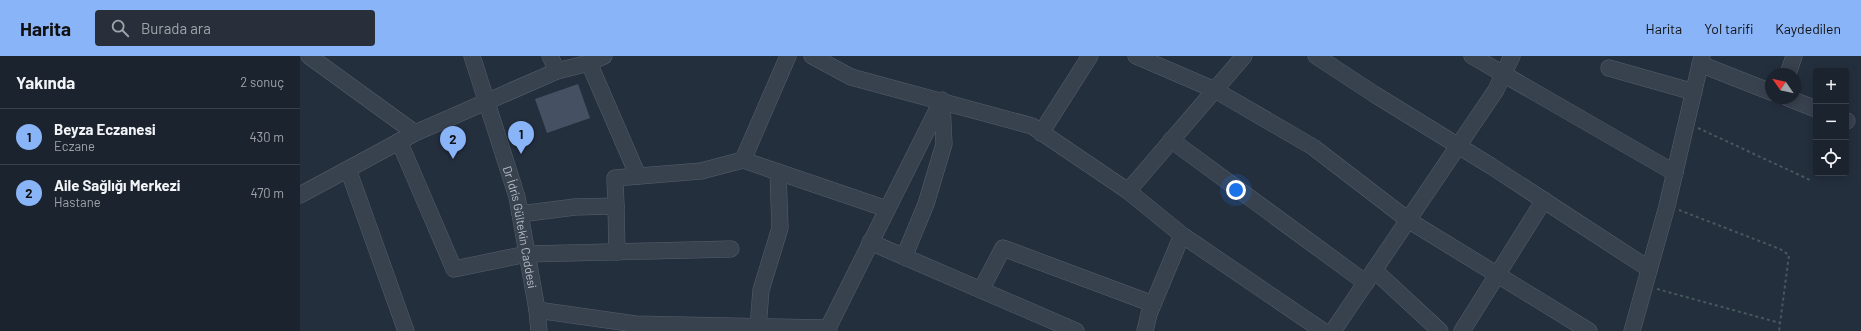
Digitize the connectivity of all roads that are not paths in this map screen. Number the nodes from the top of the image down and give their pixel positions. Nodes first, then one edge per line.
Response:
1 (309, 56) edge
2 (472, 56) edge
3 (550, 56) edge
4 (788, 56) edge
5 (812, 56) edge
6 (1090, 56) edge
7 (1136, 56) edge
8 (1244, 56) edge
9 (1316, 56) edge
10 (1472, 56) edge
11 (1512, 56) edge
12 (1794, 56) edge
13 (596, 60) edge
14 (1701, 60) edge
15 (1609, 68) dead end
16 (1790, 68) edge
17 (557, 71) junction
18 (1503, 74) junction
19 (1765, 89) edge
20 (1215, 90) junction
21 (1694, 92) junction
22 (942, 100) junction
23 (487, 102) junction
24 (1801, 103) edge
25 (1813, 108) edge
26 (415, 133) junction
27 (1041, 133) junction
28 (1171, 140) junction
29 (399, 141) junction
30 (1458, 146) junction
31 (743, 160) junction
32 (348, 169) junction
33 (778, 172) junction
34 (1675, 173) junction
35 (638, 176) junction
36 (1128, 191) junction
37 (300, 195) edge
38 (1544, 200) junction
39 (616, 206) junction
40 (887, 210) junction
41 (520, 214) junction
42 (1408, 220) junction
43 (1182, 235) junction
44 (870, 242) junction
45 (731, 249) dead end
46 (618, 252) junction
47 (527, 254) junction
48 (904, 257) junction
49 (1649, 269) junction
50 (1370, 276) junction
51 (1497, 276) junction
52 (981, 290) junction
53 (1153, 304) junction
54 (537, 310) junction
55 (758, 327) junction
56 (636, 328) edge
57 (713, 328) edge
58 (829, 330) edge
59 (406, 331) edge
60 (539, 331) edge
61 (1076, 331) edge
62 (1145, 331) edge
63 (1323, 331) edge
64 (1333, 331) edge
65 (1440, 331) edge
66 (1462, 331) edge
67 (1589, 331) edge
68 (1632, 331) edge

1 - 26 street
2 - 23 street, Dr İdris Gültekin Caddesi
3 - 17 street
4 - 31 street
5 - 22 street
6 - 27 street
7 - 20 street
8 - 20 street
9 - 30 street
10 - 18 street
11 - 18 street
12 - 16 street
13 - 17 street
13 - 35 street
14 - 19 street
14 - 21 street
15 - 21 street
17 - 23 street
18 - 30 street
18 - 34 street
20 - 28 street
20 - 42 street
21 - 34 street
22 - 27 street
22 - 40 street
22 - 48 street
23 - 26 street
23 - 41 street, Dr İdris Gültekin Caddesi
24 - 25 street
26 - 29 street
27 - 36 street
28 - 36 street
28 - 50 street
29 - 32 street
29 - 47 street
30 - 38 street
30 - 42 street
31 - 33 street
31 - 35 street
32 - 37 street
32 - 59 street
33 - 40 street
33 - 55 street
34 - 49 street
35 - 39 street
36 - 43 street
38 - 49 street
38 - 51 street
39 - 41 street
39 - 46 street
40 - 44 street
41 - 47 street, Dr İdris Gültekin Caddesi
42 - 50 street
42 - 51 street
43 - 53 street
43 - 63 street
44 - 48 street
44 - 58 street
45 - 46 street
46 - 47 street
47 - 54 street, Dr İdris Gültekin Caddesi
48 - 52 street
49 - 68 street
50 - 64 street
50 - 65 street
51 - 66 street
51 - 67 street
52 - 53 street
52 - 61 street
53 - 62 street
54 - 56 street
54 - 60 street, Dr İdris Gültekin Caddesi
55 - 57 street
55 - 58 street
56 - 57 street

